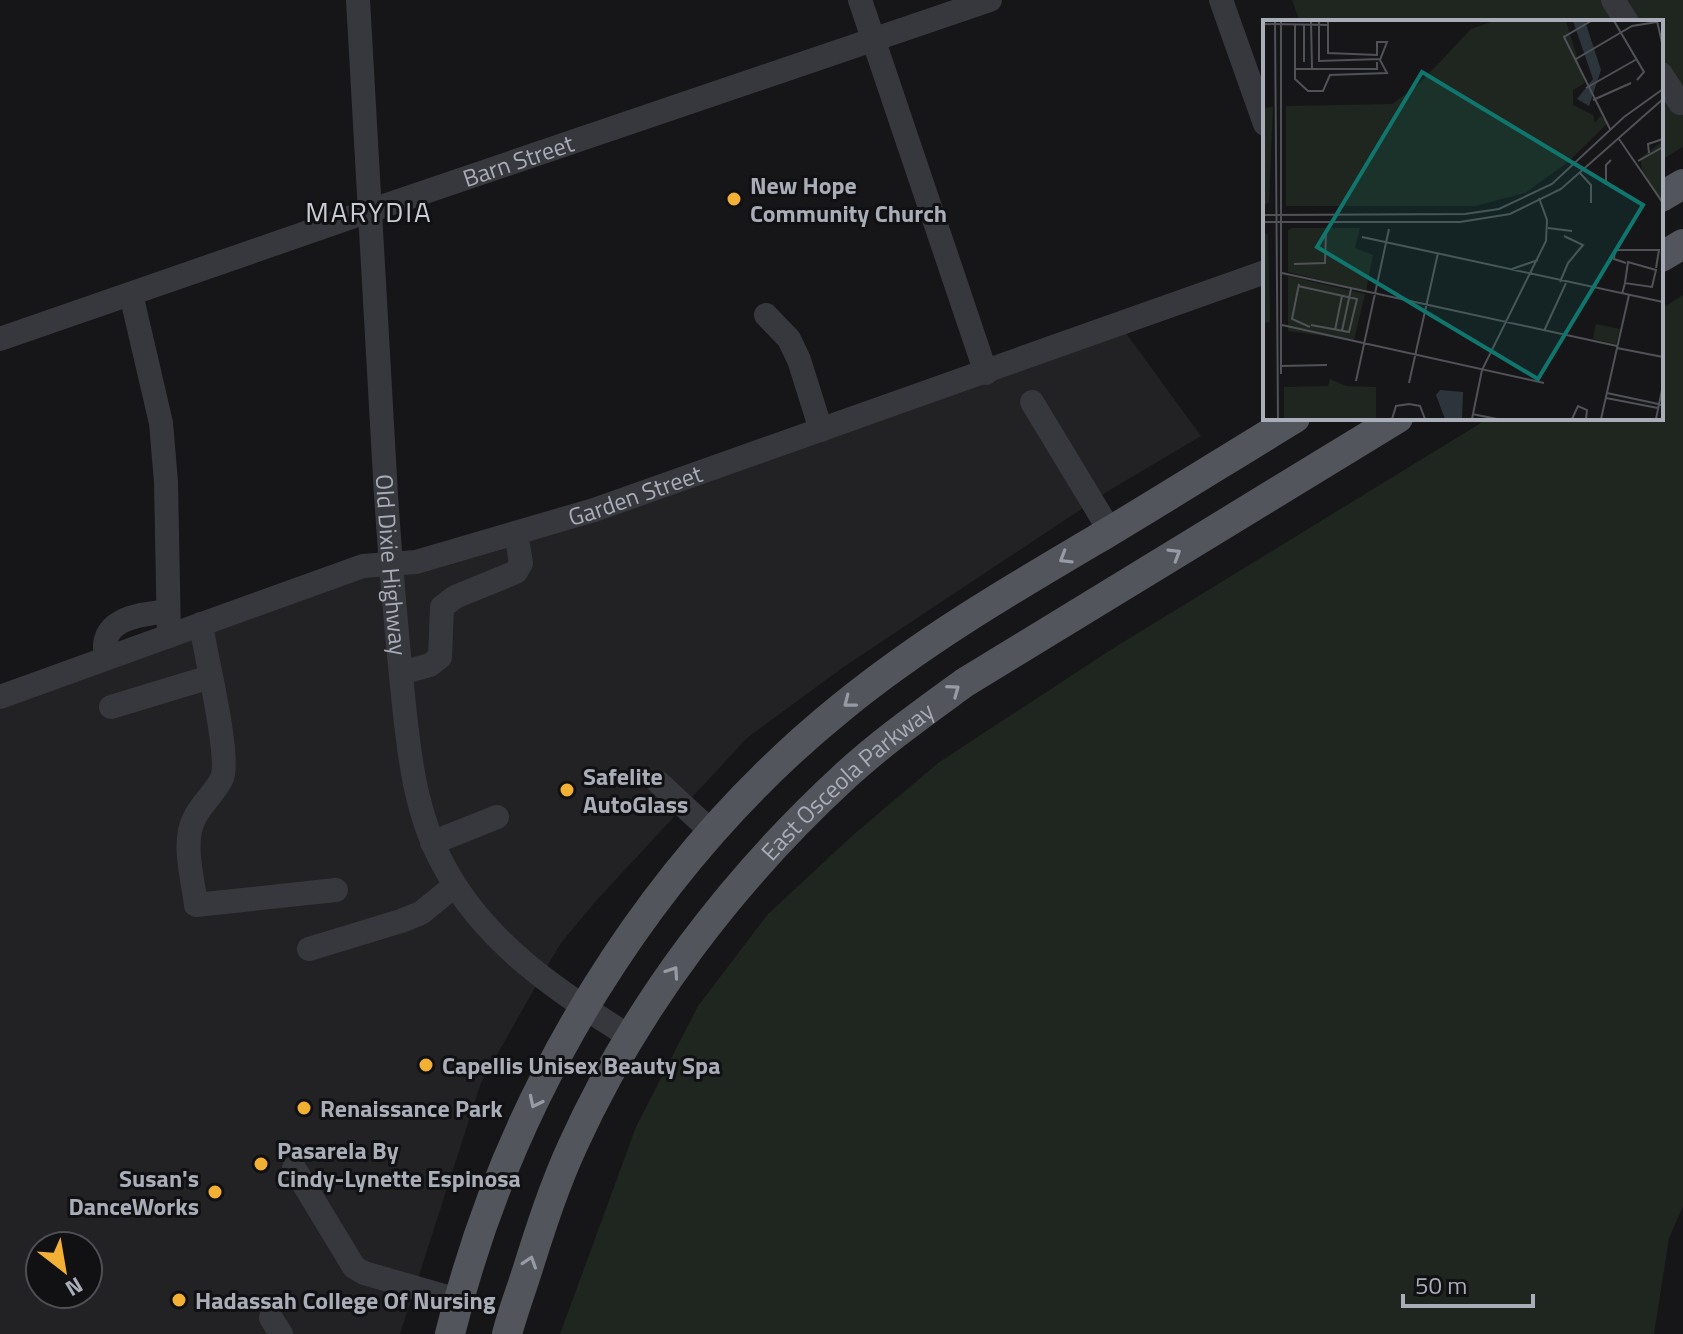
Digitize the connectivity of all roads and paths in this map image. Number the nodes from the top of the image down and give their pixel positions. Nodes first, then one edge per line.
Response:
1 (358, 0) edge
2 (860, 0) edge
3 (990, 0) edge
4 (1221, 0) edge
5 (873, 40) junction
6 (1663, 77) edge
7 (1680, 103) dead end
8 (1263, 118) edge
9 (1683, 184) edge
10 (1663, 196) edge
11 (369, 211) junction
12 (1683, 244) edge
13 (1663, 256) edge
14 (1263, 273) edge
15 (131, 294) junction
16 (766, 315) dead end
17 (0, 339) edge
18 (986, 373) junction
19 (1032, 402) dead end
20 (1292, 420) edge
21 (1395, 420) edge
22 (821, 430) junction
23 (1110, 531) junction
24 (516, 533) junction
25 (391, 565) junction
26 (168, 611) junction
27 (201, 624) junction
28 (169, 636) junction
29 (106, 658) junction
30 (401, 673) junction
31 (210, 677) junction
32 (0, 697) edge
33 (111, 707) dead end
34 (659, 783) dead end
35 (497, 817) dead end
36 (713, 833) junction
37 (432, 843) junction
38 (454, 886) junction
39 (336, 890) dead end
40 (309, 949) dead end
41 (584, 1008) junction
42 (630, 1037) junction
43 (294, 1168) dead end
44 (458, 1300) junction
45 (450, 1334) edge
46 (507, 1334) edge

1 - 11 street, Old Dixie Highway
2 - 5 street
3 - 5 street, Barn Street
4 - 8 street
5 - 11 street, Barn Street
5 - 18 street
6 - 7 street
9 - 10 main road
11 - 15 street, Barn Street
11 - 25 street, Old Dixie Highway
12 - 13 main road
14 - 18 street, Garden Street
15 - 17 street, Barn Street
15 - 26 street
16 - 22 street
18 - 22 street, Garden Street
19 - 23 street
20 - 23 main road
42 -> 21 main road, East Osceola Parkway
22 - 24 street, Garden Street
23 -> 36 main road
24 - 25 street, Garden Street
24 - 30 street
25 - 27 street, Garden Street
25 - 30 street, Old Dixie Highway
26 - 28 street
26 - 29 street
27 - 28 street, Garden Street
27 - 31 street
28 - 29 street, Garden Street
29 - 32 street, Garden Street
30 - 37 street, Old Dixie Highway
31 - 33 street
31 - 39 street
34 - 36 street
35 - 37 street
36 - 41 main road
37 - 38 street, Old Dixie Highway
38 - 40 street
38 - 41 street, Old Dixie Highway
41 - 42 street, Old Dixie Highway
41 -> 44 main road
46 -> 42 main road, East Osceola Parkway
43 - 44 street
44 - 45 main road

